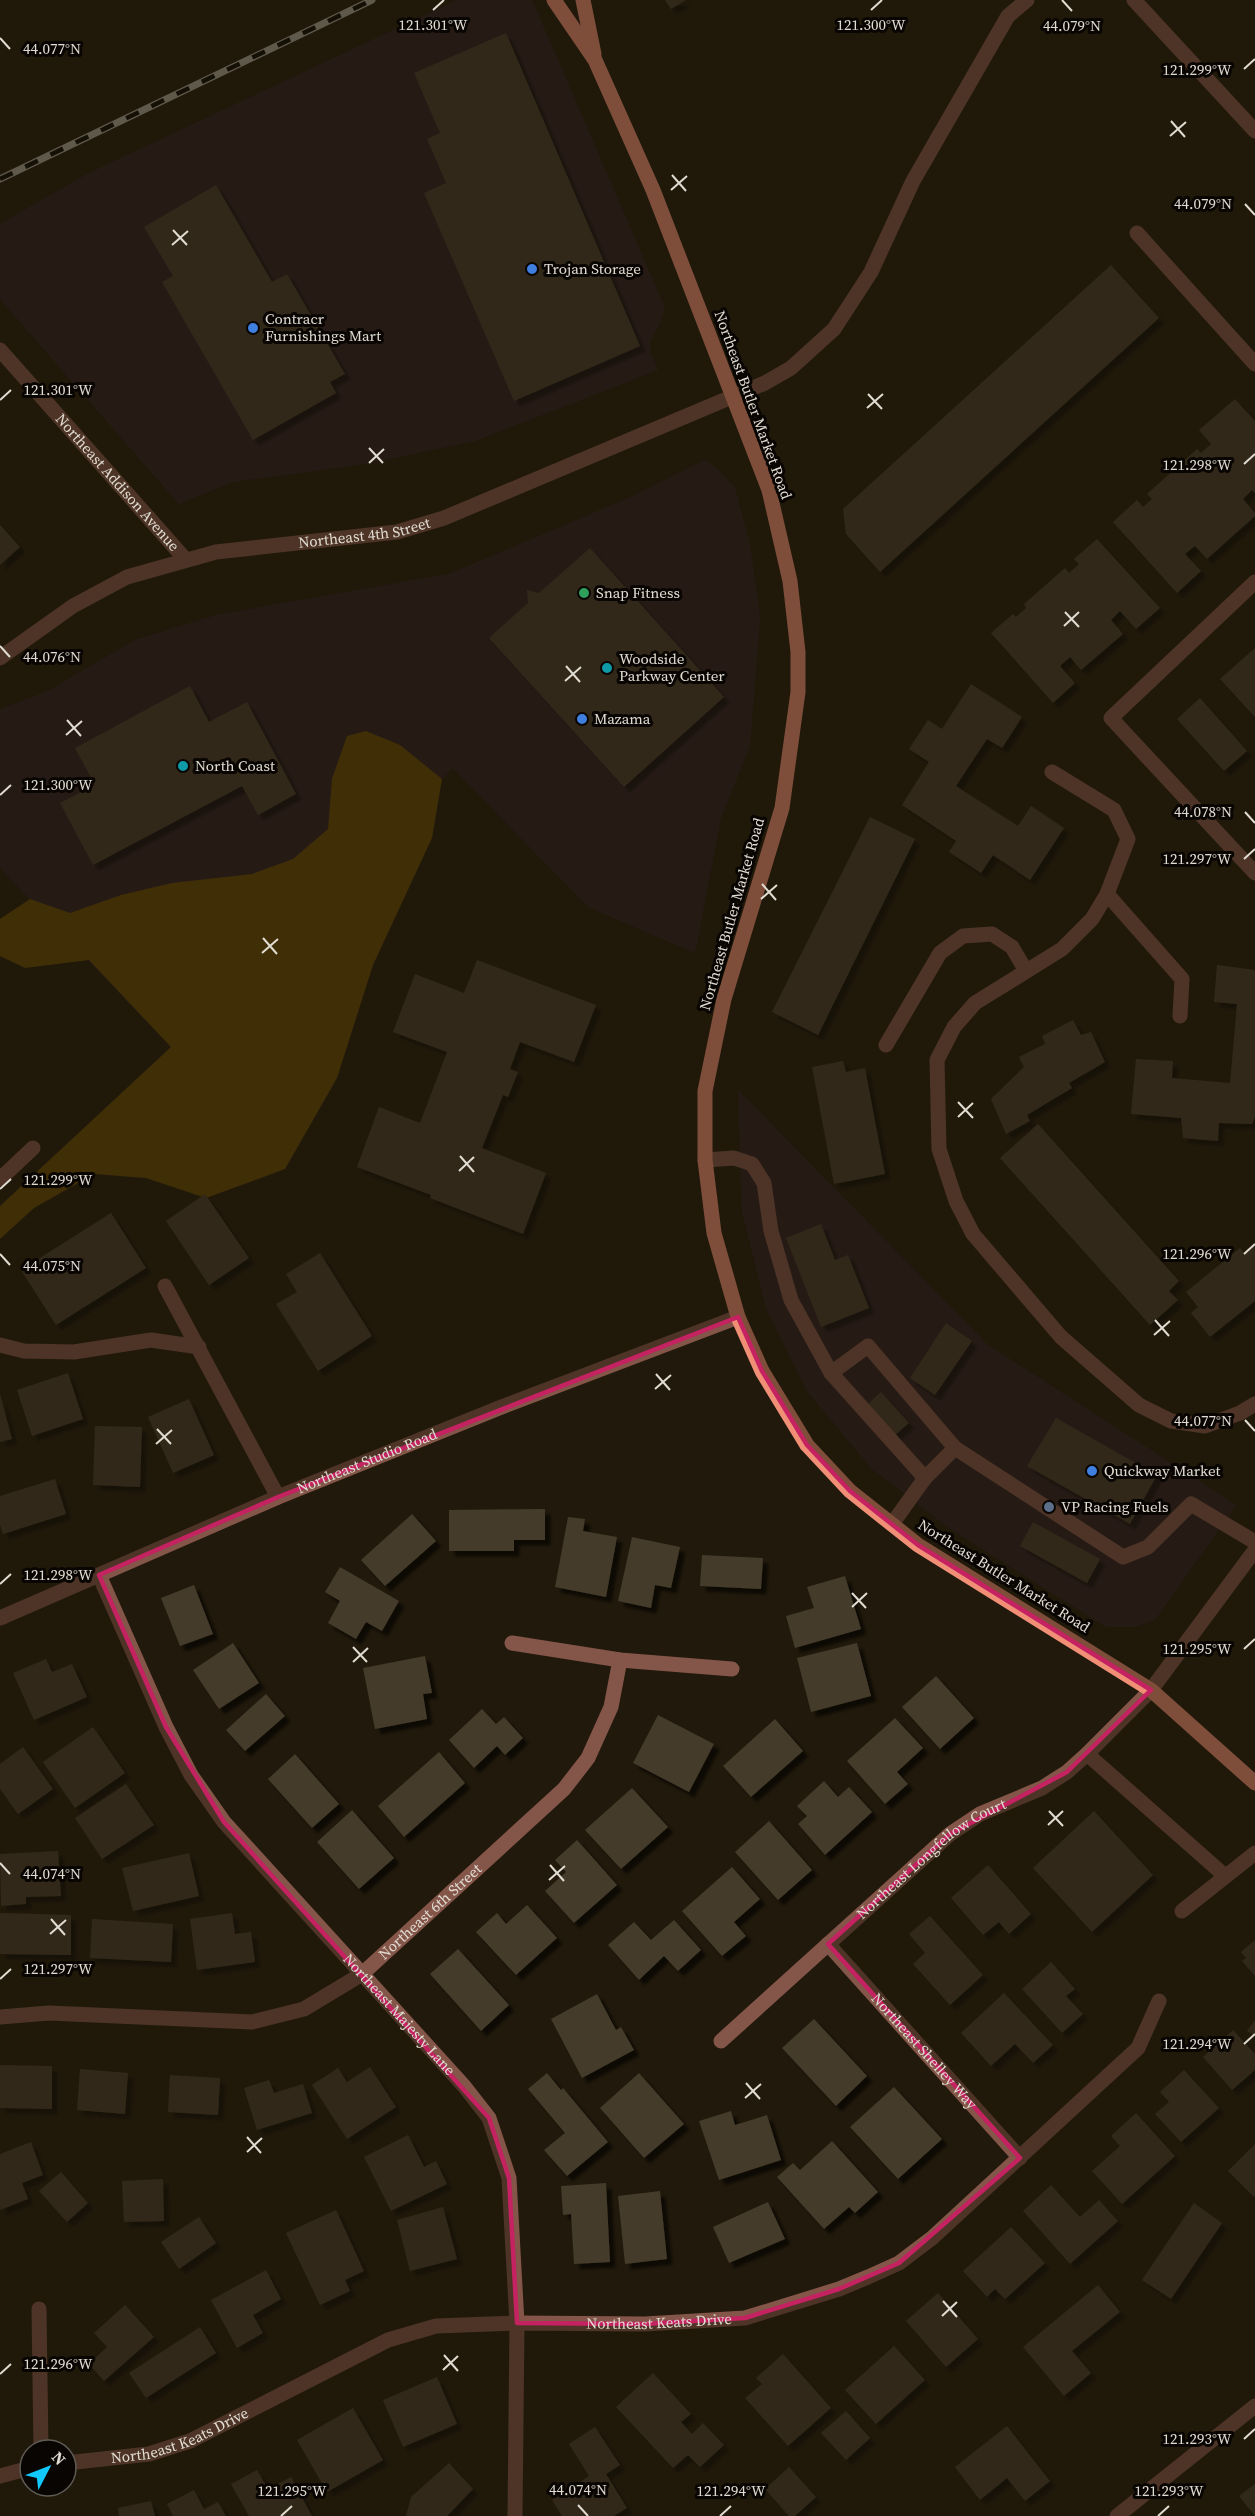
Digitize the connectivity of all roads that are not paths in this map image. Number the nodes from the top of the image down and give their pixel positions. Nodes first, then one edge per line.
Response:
1 (554, 0) edge
2 (583, 0) edge
3 (1027, 0) edge
4 (1134, 0) edge
5 (595, 60) junction
6 (1255, 131) edge
7 (1137, 233) dead end
8 (0, 350) edge
9 (1255, 364) edge
10 (731, 397) junction
11 (186, 560) junction
12 (1255, 582) edge
13 (0, 658) edge
14 (1052, 772) dead end
15 (1255, 873) edge
16 (1107, 894) junction
17 (1026, 971) junction
18 (1180, 1016) dead end
19 (886, 1044) dead end
20 (33, 1148) dead end
21 (705, 1160) junction
22 (0, 1179) edge
23 (165, 1286) dead end
24 (738, 1317) junction
25 (0, 1345) edge
26 (200, 1347) junction
27 (831, 1373) junction
28 (1255, 1404) edge
29 (955, 1448) junction
30 (925, 1478) junction
31 (278, 1497) junction
32 (892, 1524) junction
33 (1255, 1542) edge
34 (1255, 1550) edge
35 (99, 1575) junction
36 (0, 1618) edge
37 (512, 1643) dead end
38 (620, 1660) junction
39 (732, 1669) dead end
40 (1151, 1690) junction
41 (1087, 1754) junction
42 (1255, 1783) edge
43 (1255, 1853) edge
44 (1224, 1875) junction
45 (1182, 1911) dead end
46 (828, 1944) junction
47 (362, 1974) junction
48 (1159, 2001) dead end
49 (0, 2017) edge
50 (721, 2041) dead end
51 (1020, 2158) junction
52 (39, 2309) dead end
53 (517, 2323) junction
54 (1255, 2406) edge
55 (40, 2438) edge
56 (78, 2462) edge
57 (18, 2471) edge
58 (0, 2476) edge
59 (515, 2516) edge
60 (1117, 2516) edge

1 - 5 main road, Northeast Butler Market Road
2 - 5 main road, Northeast Butler Market Road
3 - 10 street, Northeast 4th Street
4 - 6 street
5 - 10 main road, Northeast Butler Market Road
7 - 9 street
8 - 11 street, Northeast Addison Avenue
10 - 11 street, Northeast 4th Street
10 - 21 main road, Northeast Butler Market Road
11 - 13 street, Northeast 4th Street
12 - 15 street
14 - 16 street
16 - 17 street
16 - 18 street
17 - 19 street
17 - 28 street
20 - 22 street
21 - 24 main road, Northeast Butler Market Road
21 - 27 street
23 - 26 street
24 - 31 street, Northeast Studio Road
24 - 32 main road, Northeast Butler Market Road
25 - 26 street
26 - 31 street
27 - 29 street
27 - 30 street
29 - 30 street
29 - 33 street
30 - 32 street
31 - 35 street, Northeast Studio Road
32 - 40 main road, Northeast Butler Market Road
34 - 40 street, Northeast Longfellow Court
35 - 36 street, Northeast Studio Road
35 - 47 street, Northeast Majesty Lane
37 - 38 street
38 - 39 street
38 - 47 street, Northeast 6th Street
40 - 41 street, Northeast Longfellow Court
40 - 42 main road, Northeast Butler Market Road
41 - 44 street
41 - 46 street, Northeast Longfellow Court
43 - 44 street
44 - 45 street
46 - 50 street, Northeast Longfellow Court
46 - 51 street, Northeast Shelley Way
47 - 49 street, Northeast 6th Street
47 - 53 street, Northeast Majesty Lane
48 - 51 street, Northeast Keats Drive
51 - 53 street, Northeast Keats Drive
52 - 55 street
53 - 56 street, Northeast Keats Drive
53 - 59 street, Northeast Majesty Lane
54 - 60 street
57 - 58 street

